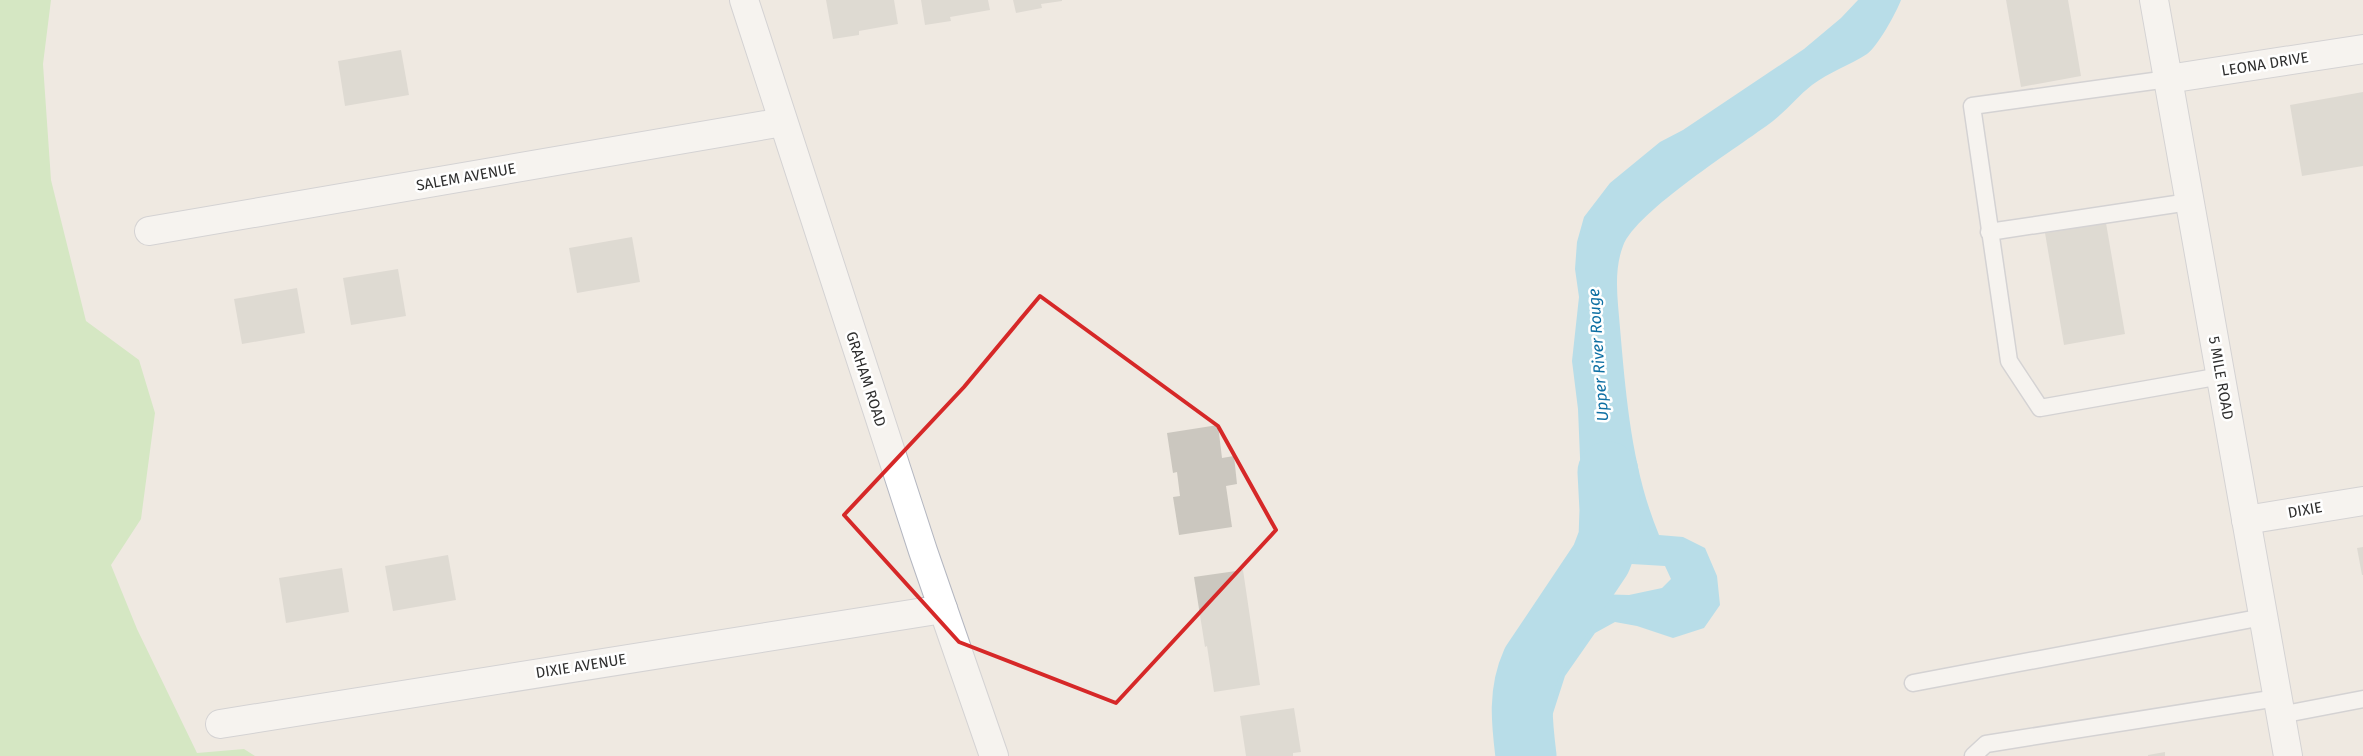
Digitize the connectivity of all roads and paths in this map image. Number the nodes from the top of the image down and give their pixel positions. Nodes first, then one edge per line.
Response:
1 (744, 0) edge
2 (2154, 0) edge
3 (2363, 49) edge
4 (2168, 79) junction
5 (783, 122) junction
6 (2190, 202) junction
7 (149, 231) dead end
8 (1989, 232) junction
9 (2221, 376) junction
10 (2363, 500) edge
11 (2246, 520) junction
12 (943, 609) junction
13 (2263, 617) junction
14 (1913, 684) dead end
15 (2363, 699) edge
16 (2279, 706) junction
17 (220, 724) dead end
18 (994, 756) edge
19 (1973, 756) edge
20 (2288, 756) edge

1 - 5 street, GRAHAM ROAD
2 - 4 street, 5 MILE ROAD
3 - 4 street, LEONA DRIVE
4 - 6 street, 5 MILE ROAD
4 - 8 lane
5 - 7 street, SALEM AVENUE
5 - 12 street, GRAHAM ROAD
6 - 8 lane
6 - 9 street, 5 MILE ROAD
8 - 9 lane
9 - 11 street, 5 MILE ROAD
10 - 11 street, DIXIE
11 - 13 street, 5 MILE ROAD
12 - 17 street, DIXIE AVENUE
12 - 18 street, GRAHAM ROAD
13 - 14 lane
13 - 16 street, 5 MILE ROAD
15 - 16 lane
16 - 19 lane
16 - 20 street, 5 MILE ROAD

